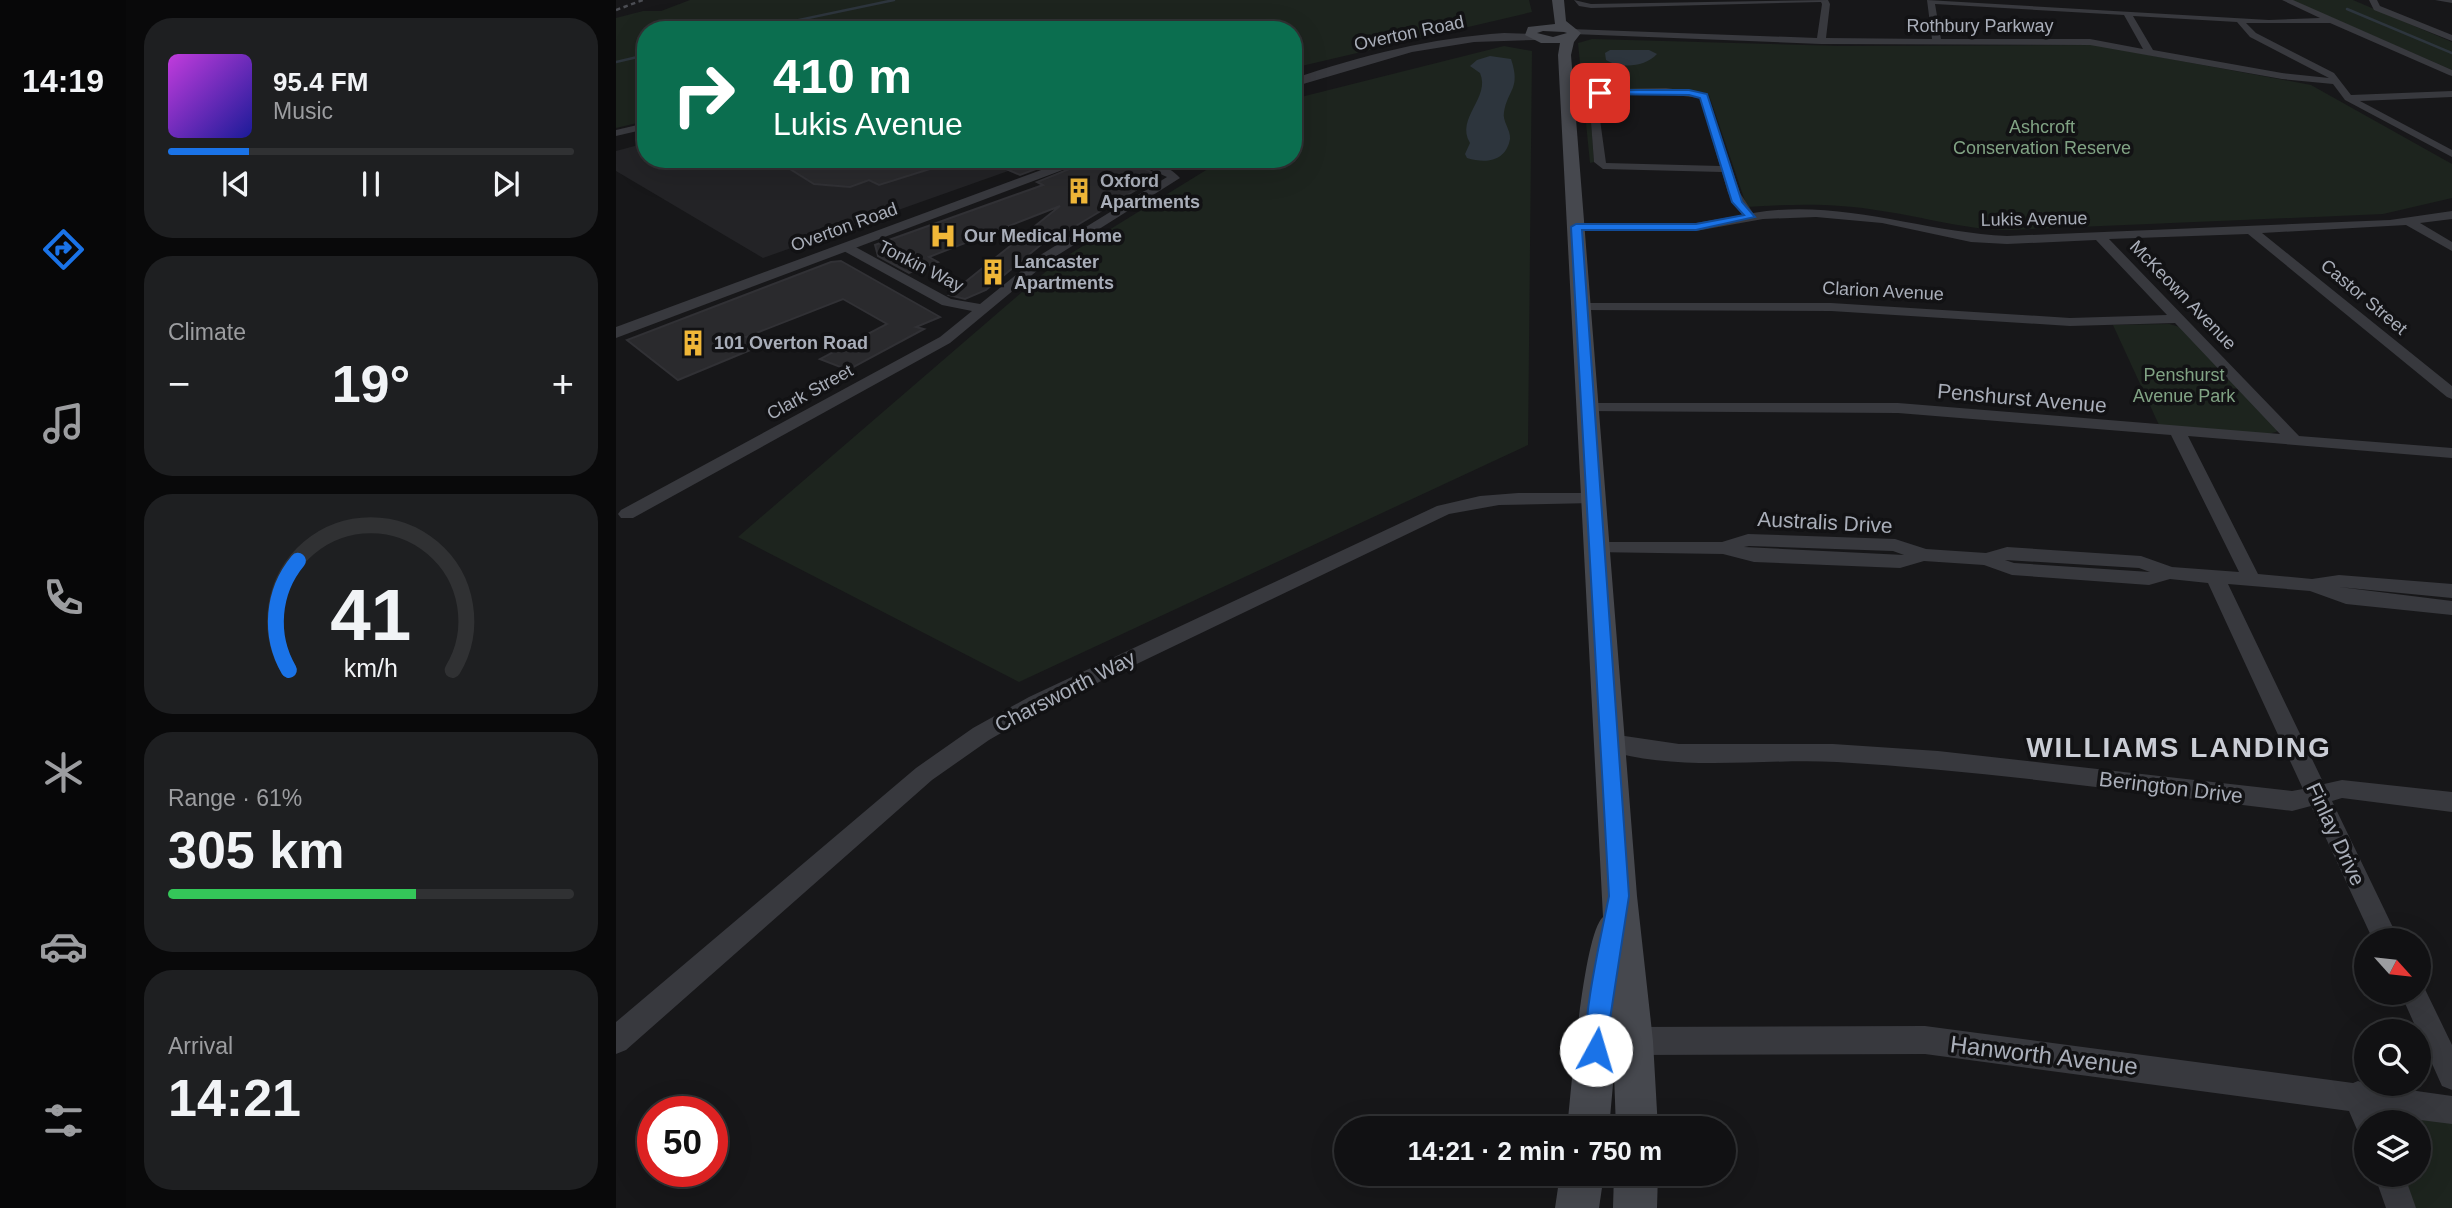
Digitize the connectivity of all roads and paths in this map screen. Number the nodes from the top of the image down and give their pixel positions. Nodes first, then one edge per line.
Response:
1 (1578, 0) edge
2 (1818, 0) edge
3 (1824, 0) edge
4 (2286, 0) edge
5 (2373, 0) edge
6 (2379, 0) edge
7 (2439, 0) edge
8 (1931, 1) edge
9 (2389, 1) edge
10 (2452, 1) edge
11 (1558, 5) edge
12 (2127, 13) junction
13 (2239, 20) junction
14 (2332, 20) junction
15 (1540, 33) junction
16 (1571, 33) junction
17 (2452, 38) edge
18 (1821, 41) junction
19 (1937, 42) junction
20 (2150, 52) junction
21 (1564, 54) junction
22 (1302, 73) edge
23 (2452, 73) edge
24 (1302, 80) edge
25 (2337, 82) junction
26 (2452, 94) edge
27 (2348, 98) junction
28 (637, 128) edge
29 (616, 133) edge
30 (2446, 147) edge
31 (2452, 154) edge
32 (1036, 168) edge
33 (1061, 168) edge
34 (1155, 168) edge
35 (1727, 169) junction
36 (2452, 215) edge
37 (1751, 217) junction
38 (2411, 223) junction
39 (1576, 227) junction
40 (2251, 230) junction
41 (2099, 236) junction
42 (2439, 242) junction
43 (846, 247) junction
44 (2452, 247) edge
45 (2452, 256) edge
46 (1582, 307) junction
47 (983, 309) junction
48 (2181, 320) junction
49 (616, 322) edge
50 (616, 333) edge
51 (2452, 394) edge
52 (1588, 408) junction
53 (2178, 432) junction
54 (2297, 442) junction
55 (2452, 453) edge
56 (1594, 498) junction
57 (628, 515) edge
58 (1598, 548) junction
59 (2216, 577) junction
60 (2252, 580) junction
61 (2312, 586) junction
62 (2452, 591) edge
63 (2452, 608) edge
64 (1611, 755) junction
65 (2318, 795) junction
66 (2452, 802) edge
67 (1619, 896) junction
68 (2380, 928) edge
69 (2419, 1005) edge
70 (616, 1040) edge
71 (1633, 1041) junction
72 (2452, 1076) edge
73 (2354, 1094) edge
74 (2364, 1096) edge
75 (2452, 1110) edge
76 (1589, 1116) edge
77 (1636, 1116) edge
78 (1581, 1186) edge
79 (1636, 1186) edge
80 (2394, 1187) edge
81 (1577, 1208) edge
82 (1635, 1208) edge
83 (2401, 1208) edge

1 - 2 street
3 - 18 street
4 - 14 street
5 - 17 street
6 - 9 street
7 - 10 street
8 - 12 street
8 - 19 street
11 - 15 main road
11 - 16 main road
12 - 13 street
12 - 20 street
13 - 14 street
13 - 25 street
14 - 23 street
15 - 16 main road
15 - 21 main road
15 - 22 street, Overton Road
15 - 24 street, Overton Road
16 - 18 street, Rothbury Parkway
16 - 21 main road
18 - 19 street, Rothbury Parkway
19 - 20 street, Rothbury Parkway
20 - 25 street, Rothbury Parkway
21 - 39 main road
25 - 27 street
26 - 27 street
27 - 30 street
28 - 29 street
30 - 31 street
32 - 49 street, Overton Road
33 - 43 street, Overton Road
34 - 47 street, Clark Street
35 - 35 street
35 - 37 street
36 - 38 street, Lukis Avenue
37 - 39 street, Lukis Avenue
37 - 41 street, Lukis Avenue
38 - 40 street, Lukis Avenue
38 - 42 street
39 - 46 main road
40 - 41 street, Lukis Avenue
40 - 51 street, Castor Street
41 - 48 street, McKeown Avenue
42 - 44 street
42 - 45 street
43 - 47 street, Tonkin Way
43 - 50 street, Overton Road
46 - 48 street, Clarion Avenue
46 - 52 main road
47 - 57 street, Clark Street
48 - 54 street, McKeown Avenue
52 - 53 street, Penshurst Avenue
52 - 56 main road
53 - 54 street, Penshurst Avenue
53 - 60 street
54 - 55 street, Penshurst Avenue
56 - 58 main road
56 - 70 street, Charsworth Way
58 - 59 street, Australis Drive
58 - 64 main road
59 - 60 street, Australis Drive
59 - 65 street, Finlay Drive
60 - 61 street, Australis Drive
61 - 62 street, Australis Drive
61 - 63 street, Australis Drive
64 - 65 street, Berington Drive
64 - 67 main road
65 - 66 street, Berington Drive
65 - 68 street, Finlay Drive
67 - 71 main road
67 - 76 main road
69 - 72 street
71 - 73 street, Hanworth Avenue
71 - 77 main road
74 - 75 street, Hanworth Avenue
78 - 81 main road
79 - 82 main road
80 - 83 street

